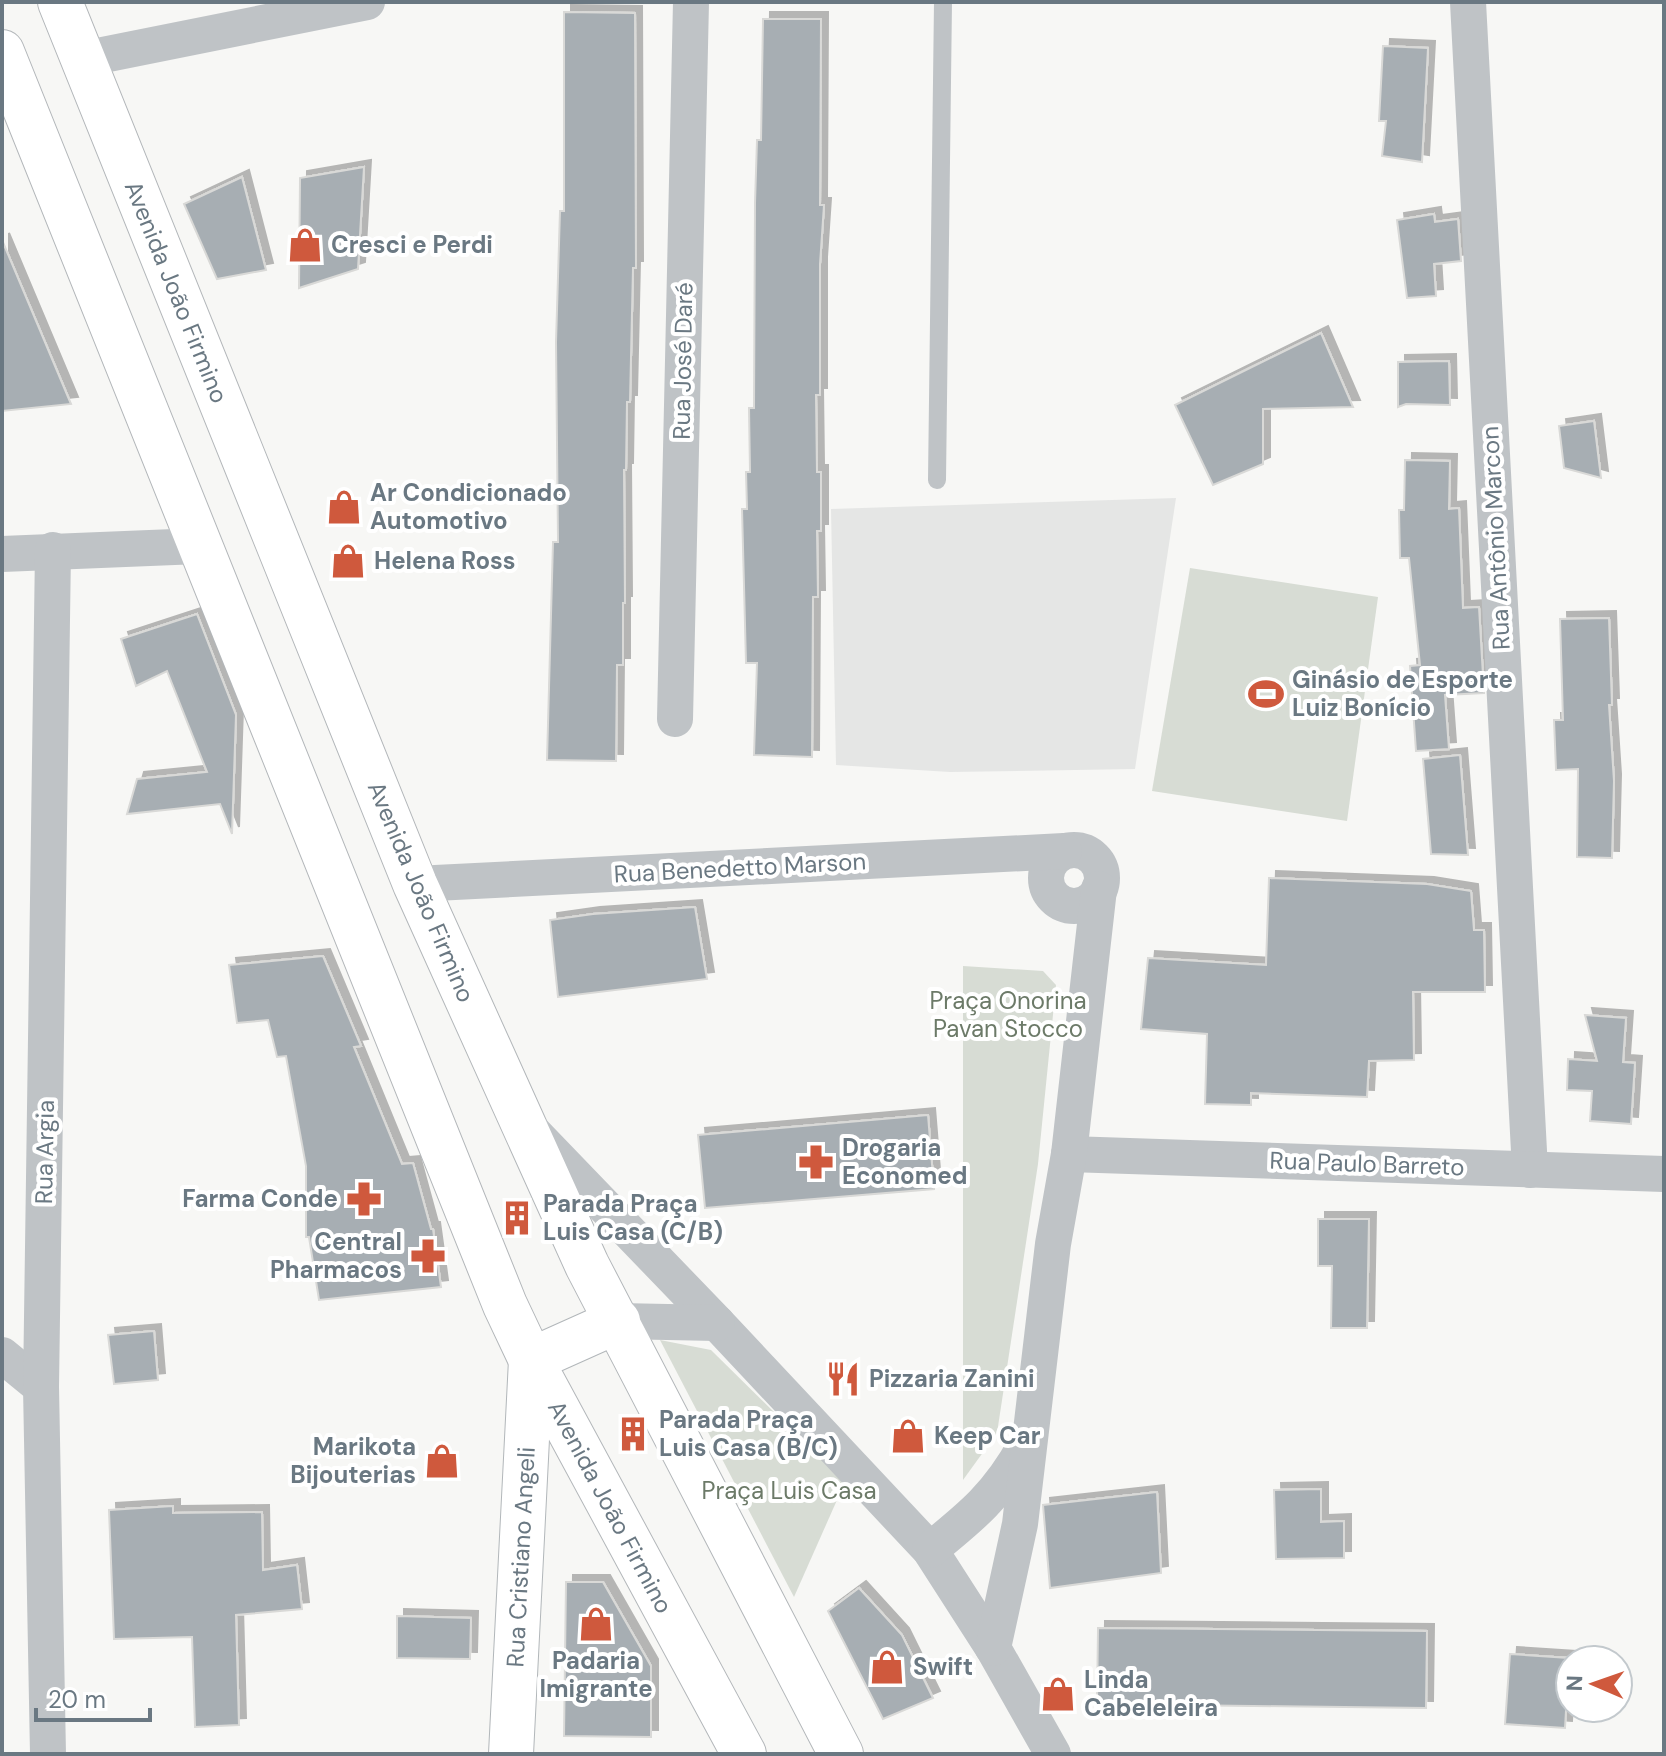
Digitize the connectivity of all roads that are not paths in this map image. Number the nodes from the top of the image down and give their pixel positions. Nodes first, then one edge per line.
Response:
1 (60, 2) edge
2 (367, 2) edge
3 (691, 2) edge
4 (943, 2) edge
5 (1468, 2) edge
6 (2, 52) edge
7 (83, 59) junction
8 (937, 480) dead end
9 (199, 546) junction
10 (53, 550) junction
11 (2, 554) edge
12 (675, 719) dead end
13 (415, 884) junction
14 (520, 1118) junction
15 (1069, 1154) junction
16 (1530, 1170) junction
17 (1664, 1174) edge
18 (618, 1321) junction
19 (717, 1323) junction
20 (2, 1355) edge
21 (531, 1360) junction
22 (41, 1387) junction
23 (1030, 1437) junction
24 (930, 1550) junction
25 (993, 1648) junction
26 (48, 1754) edge
27 (511, 1754) edge
28 (744, 1754) edge
29 (841, 1754) edge
30 (1053, 1754) edge

1 - 7 main road, Avenida João Firmino
2 - 7 street
3 - 12 street, Rua José Daré
4 - 8 lane
5 - 16 street, Rua Antônio Marcon
6 - 9 main road, Avenida João Firmino
7 - 13 main road, Avenida João Firmino
9 - 10 street
9 - 21 main road, Avenida João Firmino
10 - 11 street
10 - 22 street, Rua Argia
13 - 14 main road, Avenida João Firmino
13 - 15 street, Rua Benedetto Marson
14 - 18 main road, Avenida João Firmino
14 - 19 street
15 - 16 street, Rua Paulo Barreto
15 - 23 street
16 - 17 street, Rua Paulo Barreto
18 - 19 street
18 - 21 main road
18 - 29 main road, Avenida João Firmino
19 - 24 street
20 - 22 street
21 - 27 main road, Rua Cristiano Angeli
21 - 28 main road, Avenida João Firmino
22 - 26 street, Rua Argia
23 - 24 street
23 - 25 street
24 - 25 street
25 - 30 street

